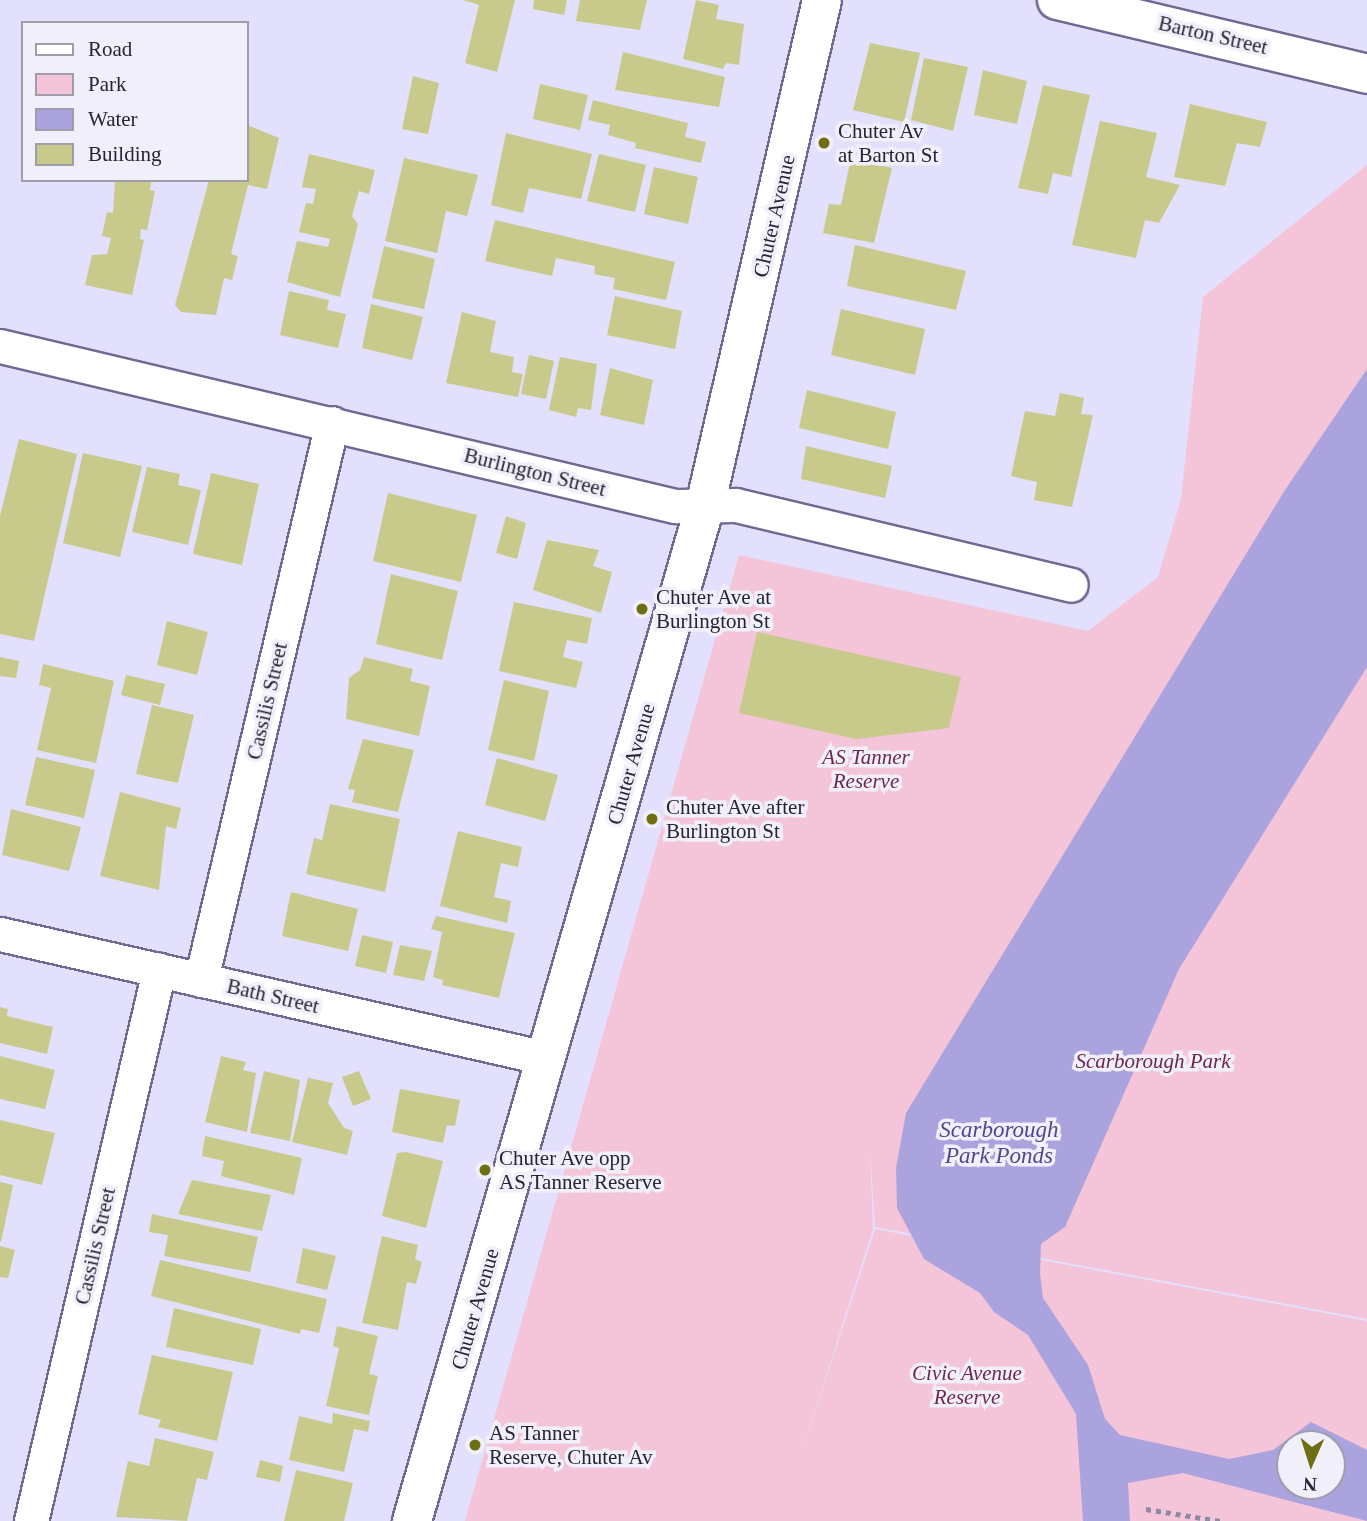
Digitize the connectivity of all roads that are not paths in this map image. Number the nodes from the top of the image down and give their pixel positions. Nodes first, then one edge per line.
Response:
1 (822, 0) edge
2 (1057, 0) edge
3 (1367, 74) edge
4 (0, 346) edge
5 (332, 422) junction
6 (705, 506) junction
7 (1071, 584) dead end
8 (0, 934) edge
9 (159, 970) junction
10 (201, 980) junction
11 (546, 1058) junction
12 (31, 1521) edge
13 (412, 1521) edge

1 - 6 main road, Chuter Avenue
2 - 3 main road, Barton Street
4 - 5 street, Burlington Street
5 - 6 street, Burlington Street
5 - 10 street, Cassilis Street
6 - 7 street, Burlington Street
6 - 11 main road, Chuter Avenue
8 - 9 street, Bath Street
9 - 10 street, Bath Street
9 - 12 street, Cassilis Street
10 - 11 street, Bath Street
11 - 13 main road, Chuter Avenue

